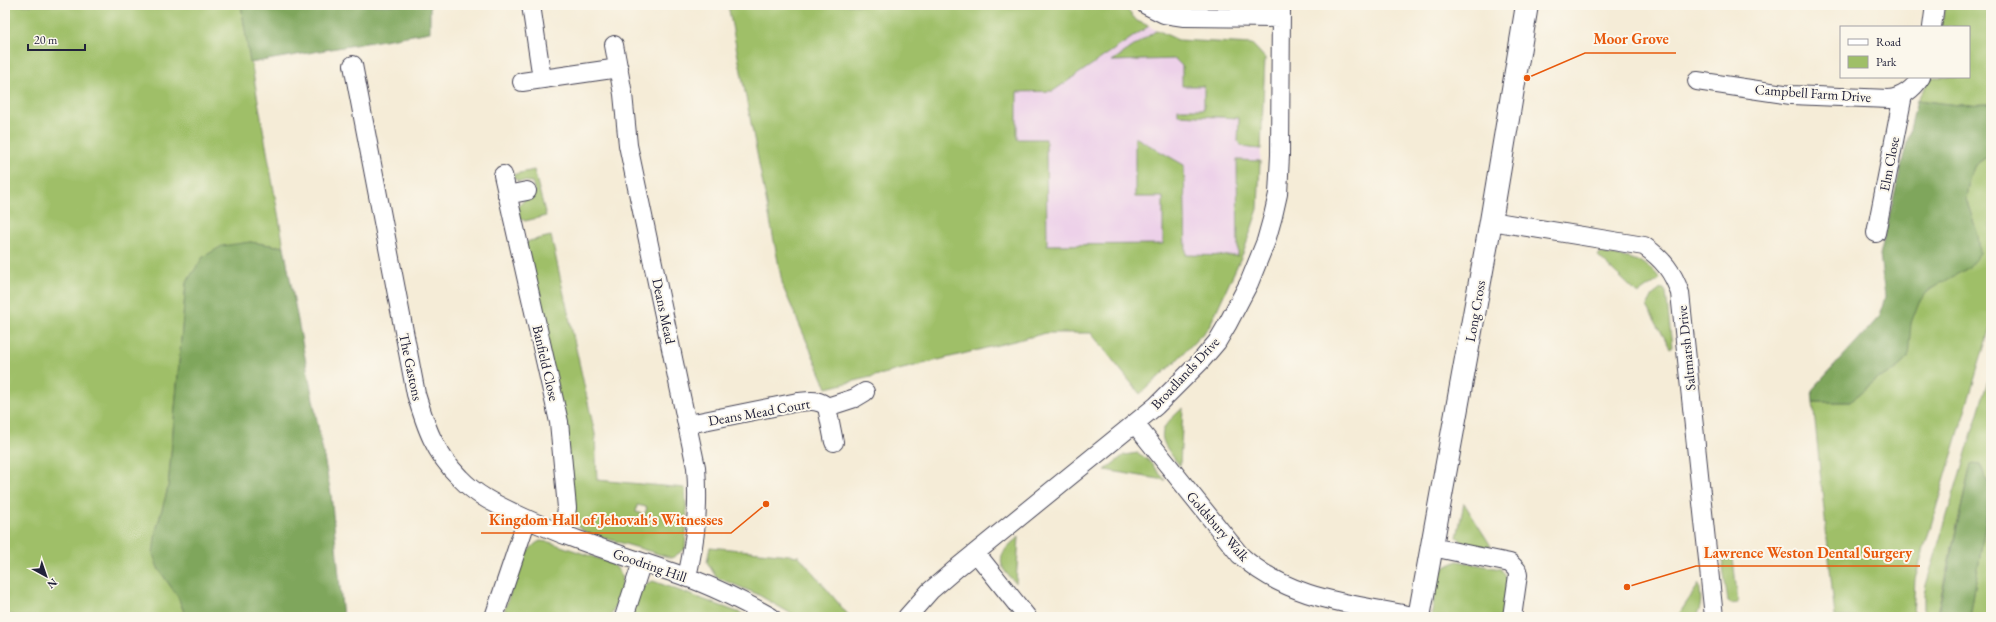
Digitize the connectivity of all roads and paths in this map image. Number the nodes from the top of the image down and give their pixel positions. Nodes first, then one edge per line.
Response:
1 (531, 5) edge
2 (1146, 5) edge
3 (1527, 5) edge
4 (1936, 5) edge
5 (1281, 12) edge
6 (1932, 26) edge
7 (614, 45) dead end
8 (353, 65) dead end
9 (620, 68) junction
10 (1920, 78) edge
11 (542, 79) junction
12 (1697, 81) dead end
13 (522, 82) dead end
14 (1903, 95) junction
15 (503, 175) dead end
16 (527, 191) dead end
17 (507, 195) junction
18 (1491, 221) junction
19 (1876, 233) dead end
20 (865, 392) dead end
21 (827, 407) junction
22 (689, 424) junction
23 (1135, 424) junction
24 (834, 442) dead end
25 (527, 519) junction
26 (563, 534) junction
27 (1432, 548) junction
28 (976, 553) junction
29 (642, 562) junction
30 (687, 577) junction
31 (494, 617) edge
32 (624, 617) edge
33 (771, 617) edge
34 (907, 617) edge
35 (1027, 617) edge
36 (1419, 617) edge
37 (1512, 617) edge
38 (1714, 617) edge

1 - 11 street
2 - 5 street
3 - 18 street, Long Cross
4 - 6 street
5 - 23 street, Broadlands Drive
7 - 9 street, Deans Mead
8 - 25 street, The Gastons
9 - 11 street
9 - 22 street, Deans Mead
10 - 14 street
11 - 13 street
12 - 14 street, Campbell Farm Drive
14 - 19 street, Elm Close
15 - 17 street, Banfield Close
16 - 17 street
17 - 26 street, Banfield Close
18 - 27 street, Long Cross
18 - 38 street, Saltmarsh Drive
20 - 21 street, Deans Mead Court
21 - 22 street, Deans Mead Court
21 - 24 street, Deans Mead Court
22 - 30 street, Deans Mead
23 - 28 street, Broadlands Drive
23 - 36 street, Goldsbury Walk
25 - 26 street, Goodring Hill
25 - 31 street
26 - 29 street, Goodring Hill
27 - 36 street, Long Cross
27 - 37 street
28 - 34 street, Broadlands Drive
28 - 35 street
29 - 30 street, Goodring Hill
29 - 32 street
30 - 33 street, Goodring Hill

